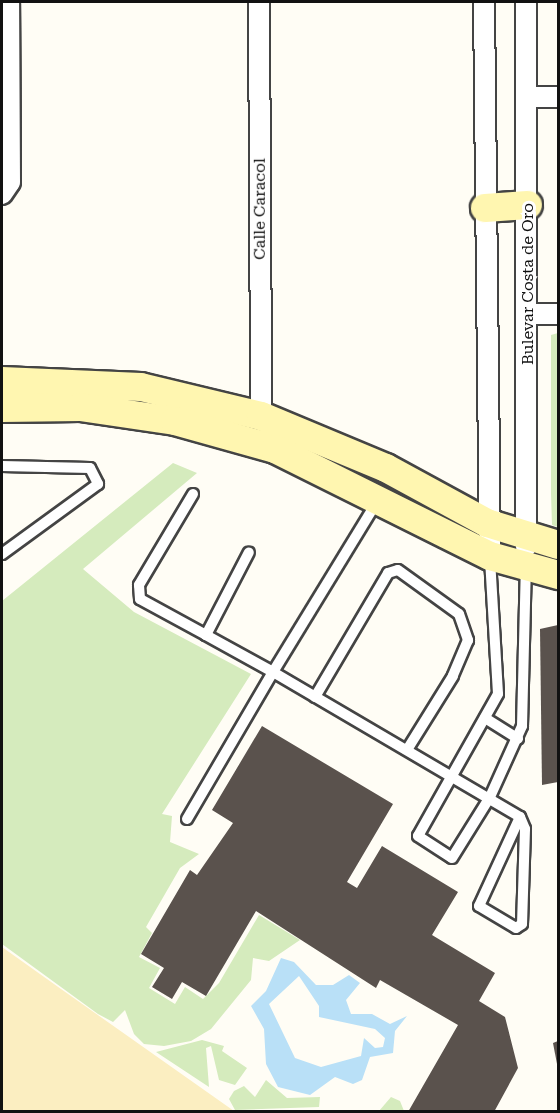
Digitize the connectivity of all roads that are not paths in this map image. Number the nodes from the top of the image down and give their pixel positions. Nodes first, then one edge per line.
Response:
1 (9, 2) edge
2 (259, 2) edge
3 (484, 2) edge
4 (526, 2) edge
5 (527, 97) junction
6 (558, 97) edge
7 (2, 194) edge
8 (528, 206) junction
9 (485, 208) junction
10 (528, 314) junction
11 (558, 314) edge
12 (2, 381) edge
13 (2, 408) edge
14 (261, 416) junction
15 (2, 466) edge
16 (193, 494) dead end
17 (380, 497) junction
18 (487, 523) junction
19 (526, 537) junction
20 (558, 545) edge
21 (249, 552) dead end
22 (2, 554) edge
23 (490, 556) junction
24 (526, 567) junction
25 (558, 575) edge
26 (206, 634) junction
27 (273, 672) junction
28 (315, 697) junction
29 (485, 718) junction
30 (518, 739) junction
31 (407, 750) junction
32 (450, 773) junction
33 (490, 797) junction
34 (520, 817) junction
35 (187, 819) dead end

1 - 7 street
2 - 14 street, Calle Caracol
3 - 9 street
4 - 5 street, Bulevar Costa de Oro
5 - 6 street
5 - 8 street, Bulevar Costa de Oro
8 - 9 main road
8 - 10 street, Bulevar Costa de Oro
9 - 18 street
10 - 11 street
10 - 19 street, Bulevar Costa de Oro
12 - 14 main road
13 - 17 main road
14 - 18 main road
15 - 22 lane
16 - 26 lane
17 - 23 main road
17 - 27 lane
18 - 19 main road
18 - 23 street
19 - 20 main road
19 - 24 street, Bulevar Costa de Oro
21 - 26 lane
23 - 24 main road
23 - 29 lane
24 - 25 main road
24 - 30 lane
26 - 27 lane
27 - 28 lane
27 - 35 lane
28 - 31 lane
28 - 31 lane
29 - 30 lane
29 - 32 lane
30 - 33 lane
31 - 32 lane
32 - 33 lane
32 - 33 lane
33 - 34 lane
34 - 34 lane

